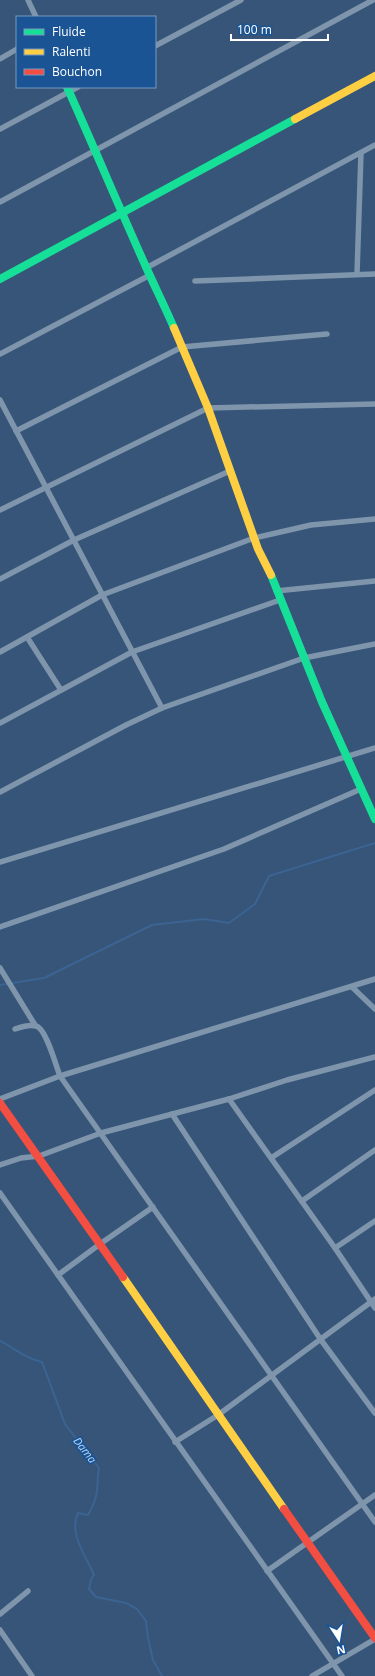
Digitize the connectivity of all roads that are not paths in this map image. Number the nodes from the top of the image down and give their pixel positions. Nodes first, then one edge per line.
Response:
1 (28, 0) edge
2 (241, 0) edge
3 (373, 0) edge
4 (36, 16) edge
5 (156, 45) edge
6 (16, 50) edge
7 (0, 58) edge
8 (375, 76) edge
9 (68, 89) edge
10 (0, 129) edge
11 (375, 145) edge
12 (96, 151) junction
13 (361, 153) junction
14 (0, 202) edge
15 (122, 214) junction
16 (148, 272) junction
17 (357, 274) junction
18 (375, 274) edge
19 (0, 279) edge
20 (195, 281) dead end
21 (327, 334) dead end
22 (182, 347) junction
23 (0, 354) edge
24 (0, 400) edge
25 (375, 404) edge
26 (208, 408) junction
27 (16, 431) junction
28 (230, 471) junction
29 (46, 487) junction
30 (0, 510) edge
31 (375, 519) edge
32 (254, 538) junction
33 (74, 540) junction
34 (0, 579) edge
35 (375, 581) edge
36 (276, 591) junction
37 (102, 595) junction
38 (280, 600) junction
39 (27, 637) junction
40 (375, 644) edge
41 (0, 652) edge
42 (132, 652) junction
43 (304, 658) junction
44 (61, 690) junction
45 (162, 708) junction
46 (0, 723) edge
47 (375, 748) edge
48 (345, 756) junction
49 (361, 789) junction
50 (0, 792) edge
51 (375, 819) edge
52 (0, 862) edge
53 (0, 926) edge
54 (0, 968) edge
55 (375, 979) edge
56 (352, 987) junction
57 (375, 1009) edge
58 (35, 1025) junction
59 (15, 1029) dead end
60 (375, 1057) edge
61 (60, 1076) junction
62 (375, 1090) edge
63 (0, 1099) edge
64 (229, 1099) junction
65 (0, 1103) edge
66 (172, 1114) junction
67 (101, 1134) junction
68 (375, 1150) edge
69 (39, 1156) junction
70 (271, 1158) junction
71 (0, 1165) edge
72 (0, 1193) edge
73 (302, 1201) junction
74 (153, 1207) junction
75 (375, 1221) edge
76 (100, 1244) junction
77 (335, 1248) junction
78 (58, 1275) junction
79 (373, 1301) edge
80 (375, 1308) edge
81 (321, 1340) junction
82 (271, 1375) junction
83 (375, 1413) edge
84 (218, 1415) junction
85 (175, 1442) junction
86 (375, 1495) edge
87 (362, 1504) junction
88 (375, 1522) edge
89 (307, 1542) junction
90 (267, 1571) junction
91 (28, 1591) dead end
92 (0, 1614) edge
93 (0, 1630) edge
94 (375, 1638) edge
95 (332, 1663) junction
96 (32, 1676) edge
97 (312, 1676) edge
98 (342, 1676) edge

1 - 4 street
2 - 5 street
3 - 12 street
6 - 7 street
8 - 15 street
9 - 10 street
9 - 12 street
11 - 13 street
12 - 14 street
12 - 15 street
13 - 16 street
13 - 17 street
15 - 16 street
15 - 19 street
16 - 22 street
16 - 23 street
17 - 18 street
17 - 20 street
21 - 22 street
22 - 26 street
22 - 27 street
24 - 27 street
25 - 26 street
26 - 28 street
26 - 29 street
27 - 29 street
28 - 32 street
28 - 33 street
29 - 30 street
29 - 33 street
31 - 32 street
32 - 36 street
32 - 37 street
33 - 34 street
33 - 37 street
35 - 36 street
36 - 38 street
37 - 39 street
37 - 42 street
38 - 42 street
38 - 43 street
39 - 41 street
39 - 44 street
40 - 43 street
42 - 44 street
42 - 45 street
43 - 45 street
43 - 48 street
44 - 46 street
45 - 50 street
47 - 48 street
48 - 49 street
48 - 52 street
49 - 51 street
49 - 53 street
54 - 58 street
55 - 56 street
56 - 57 street
56 - 61 street
58 - 59 street
58 - 61 street
60 - 64 street
61 - 63 street
61 - 67 street
62 - 70 street
64 - 66 street
64 - 70 street
65 - 69 street
66 - 67 street
66 - 81 street
67 - 69 street
67 - 74 street
68 - 73 street
69 - 71 street
69 - 76 street
70 - 73 street
72 - 78 street
73 - 77 street
74 - 76 street
74 - 82 street
75 - 77 street
76 - 78 street
76 - 84 street
77 - 79 street
78 - 85 street
79 - 80 street
79 - 81 street
81 - 82 street
81 - 83 street
82 - 84 street
82 - 87 street
84 - 85 street
84 - 89 street
85 - 90 street
86 - 87 street
87 - 88 street
87 - 89 street
89 - 90 street
89 - 94 street
90 - 95 street
91 - 92 street
93 - 96 street
94 - 95 street
95 - 97 street
95 - 98 street

